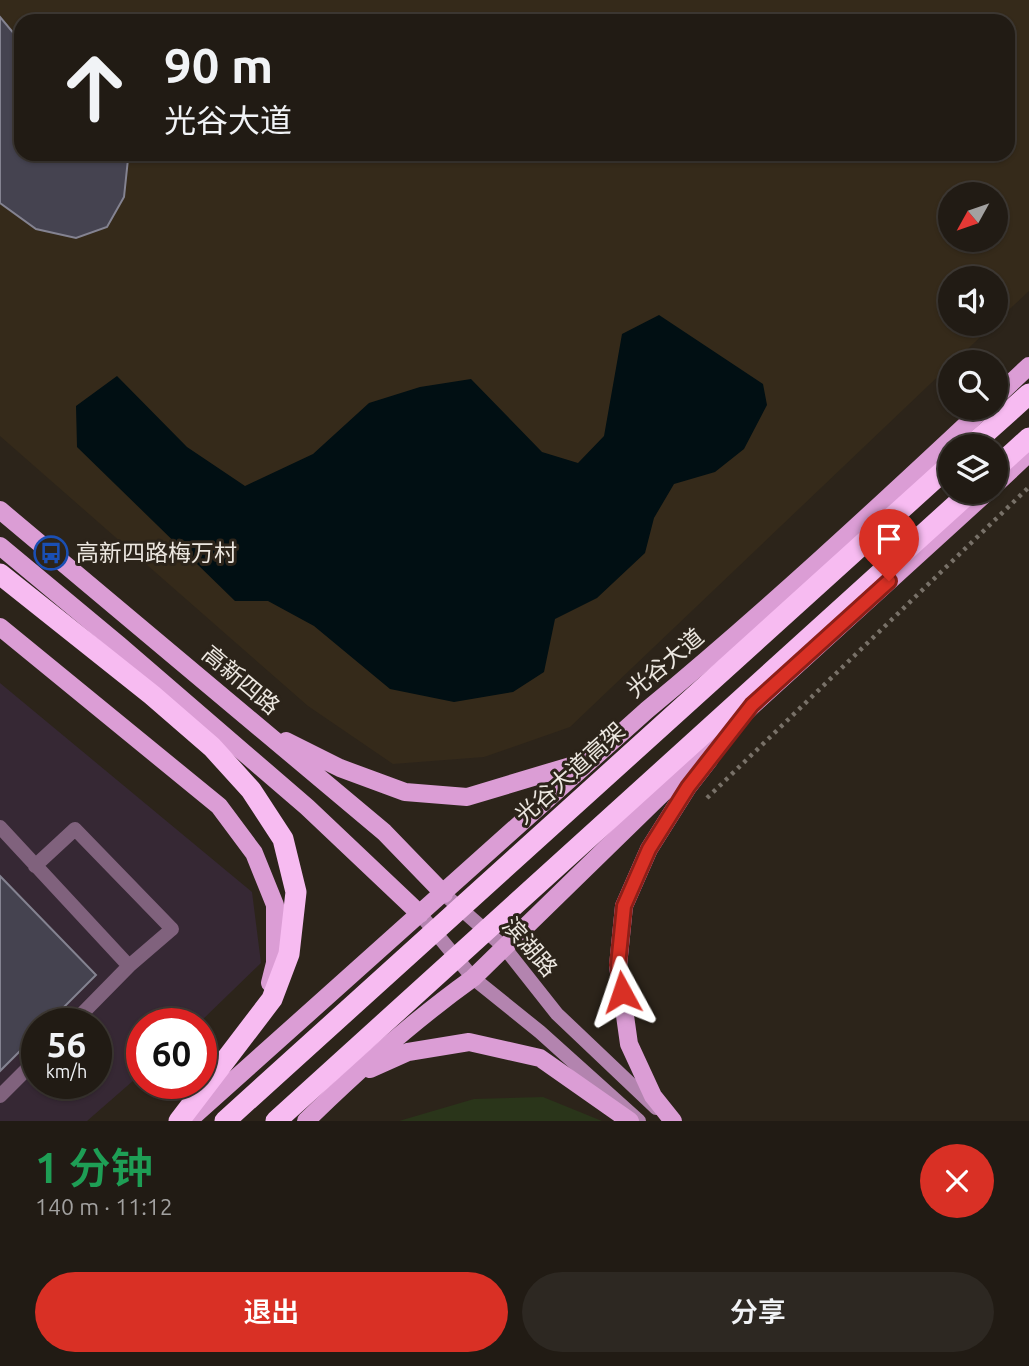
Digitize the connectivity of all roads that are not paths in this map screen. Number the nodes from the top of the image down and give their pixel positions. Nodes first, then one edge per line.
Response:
1 (1029, 366) edge
2 (1008, 386) edge
3 (1029, 394) edge
4 (972, 420) edge
5 (984, 434) edge
6 (1029, 438) edge
7 (1029, 453) edge
8 (1008, 457) edge
9 (1008, 473) edge
10 (938, 476) edge
11 (957, 504) edge
12 (974, 504) edge
13 (0, 510) edge
14 (0, 546) edge
15 (0, 574) edge
16 (0, 627) edge
17 (752, 705) junction
18 (647, 710) junction
19 (259, 728) junction
20 (0, 827) edge
21 (35, 866) junction
22 (444, 894) junction
23 (420, 914) junction
24 (504, 947) junction
25 (129, 966) junction
26 (473, 978) junction
27 (88, 1008) edge
28 (21, 1075) edge
29 (351, 1077) junction
30 (0, 1096) edge
31 (179, 1121) edge
32 (187, 1121) edge
33 (225, 1121) edge
34 (276, 1121) edge
35 (306, 1121) edge
36 (630, 1121) edge
37 (639, 1121) edge
38 (671, 1121) edge

1 - 2 main road
3 - 5 highway
4 - 18 main road, 光谷大道
6 - 8 highway
7 - 9 main road
10 - 33 highway, 光谷大道高架
11 - 34 highway
12 - 17 main road
13 - 19 main road, 高新四路
14 - 23 main road
15 - 31 highway
16 - 32 main road
17 - 24 main road
17 - 38 main road
18 - 19 main road
18 - 22 main road, 光谷大道
19 - 22 main road, 高新四路
20 - 21 lane
21 - 25 lane
21 - 25 lane
22 - 23 main road, 光谷大道
22 - 24 main road, 滨湖路
23 - 26 main road
23 - 32 main road, 光谷大道
24 - 26 main road
24 - 38 main road, 滨湖路
25 - 27 lane
26 - 29 main road
26 - 37 main road
28 - 30 lane
29 - 35 main road
29 - 36 main road

